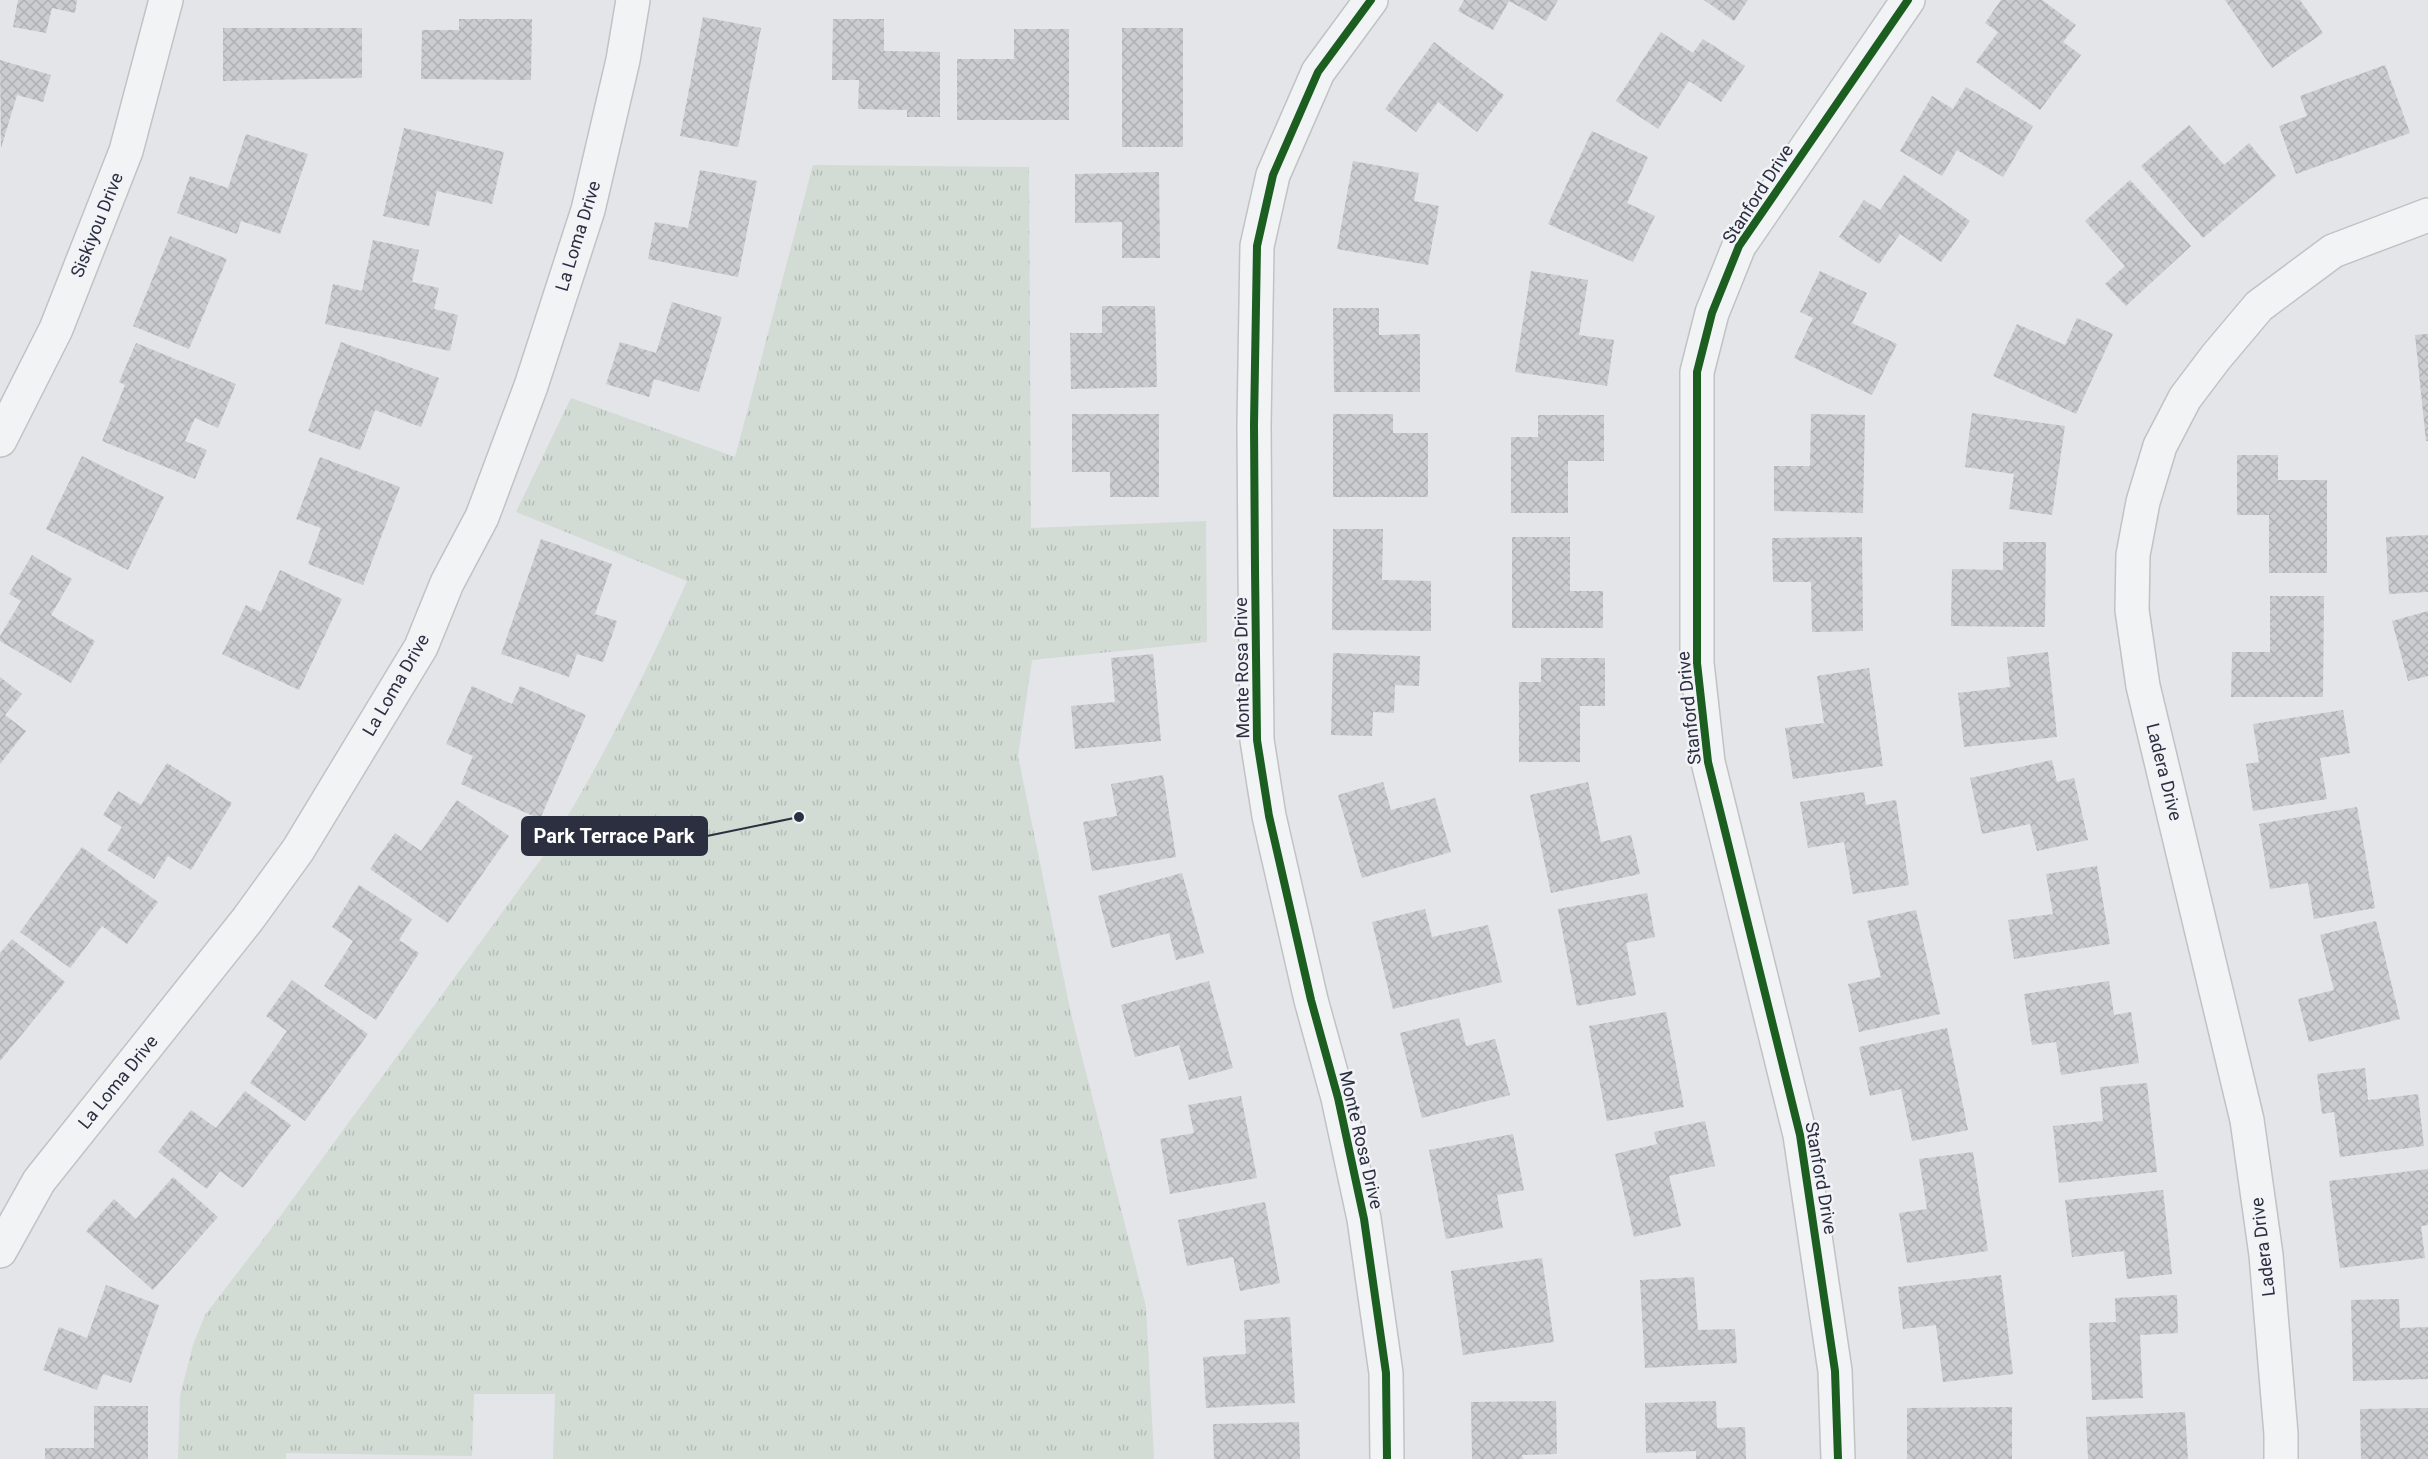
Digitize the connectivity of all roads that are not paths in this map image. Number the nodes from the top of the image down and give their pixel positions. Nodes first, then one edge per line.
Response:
1 (166, 0) edge
2 (633, 0) edge
3 (1371, 0) edge
4 (1908, 0) edge
5 (2428, 215) edge
6 (0, 440) edge
7 (0, 1251) edge
8 (1387, 1459) edge
9 (1838, 1459) edge
10 (2280, 1459) edge

1 - 6 street, Siskiyou Drive
2 - 7 street, La Loma Drive
3 - 8 street, Monte Rosa Drive
4 - 9 street, Stanford Drive
5 - 10 street, Ladera Drive

